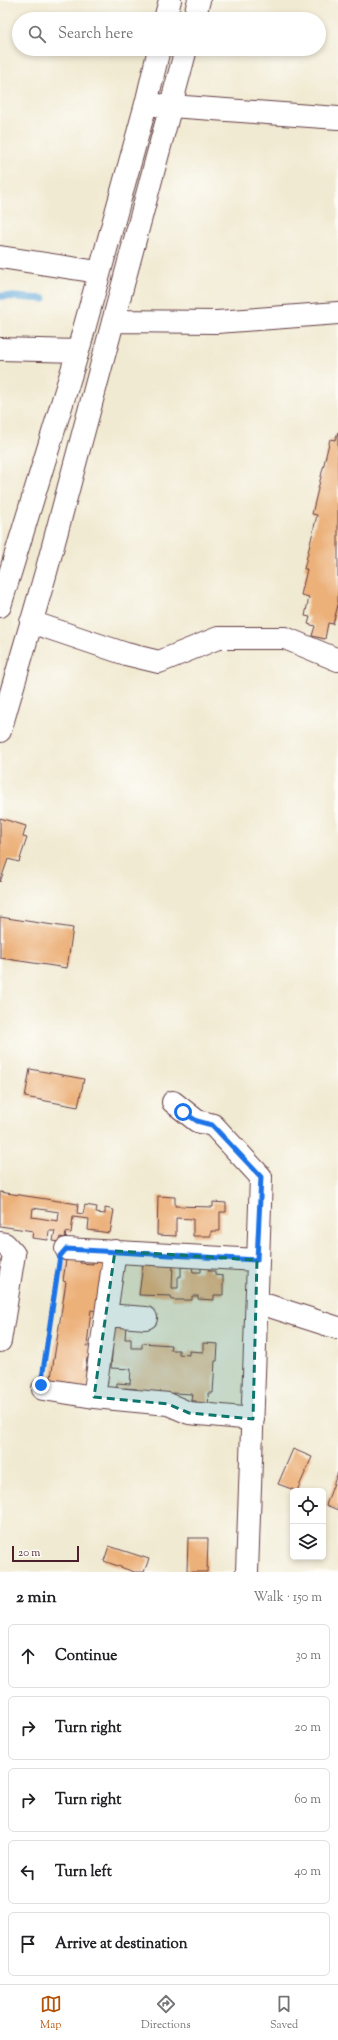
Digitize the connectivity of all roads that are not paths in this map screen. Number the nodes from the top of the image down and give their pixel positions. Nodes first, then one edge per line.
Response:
1 (170, 0) edge
2 (198, 0) edge
3 (167, 12) edge
4 (195, 12) edge
5 (156, 56) edge
6 (184, 56) edge
7 (146, 104) junction
8 (171, 106) junction
9 (338, 118) edge
10 (0, 257) edge
11 (98, 272) junction
12 (338, 313) edge
13 (113, 321) junction
14 (0, 349) edge
15 (78, 351) junction
16 (62, 401) junction
17 (90, 406) junction
18 (8, 554) edge
19 (0, 606) edge
20 (31, 622) junction
21 (338, 660) edge
22 (0, 731) edge
23 (173, 1102) dead end
24 (0, 1243) edge
25 (66, 1249) road end
26 (115, 1251) junction
27 (257, 1260) junction
28 (257, 1302) junction
29 (106, 1315) junction
30 (146, 1318) dead end
31 (338, 1328) edge
32 (0, 1341) edge
33 (44, 1389) road end
34 (94, 1397) junction
35 (253, 1418) junction
36 (247, 1572) edge

1 - 3 street
2 - 4 street
5 - 7 street
6 - 8 street
7 - 8 street
7 - 11 street
8 - 9 street
8 - 13 street
10 - 11 street
11 - 15 street
12 - 13 street
13 - 17 street
14 - 15 street
15 - 16 street
16 - 17 street
16 - 18 street
17 - 20 street
18 - 19 street
20 - 21 street
20 - 22 street
23 - 27 street
24 - 32 street
25 - 26 street
26 - 27 street
26 - 29 street
27 - 28 street
28 - 31 street
28 - 35 street
29 - 30 street
29 - 34 street
33 - 34 street
34 - 35 street
35 - 36 street

